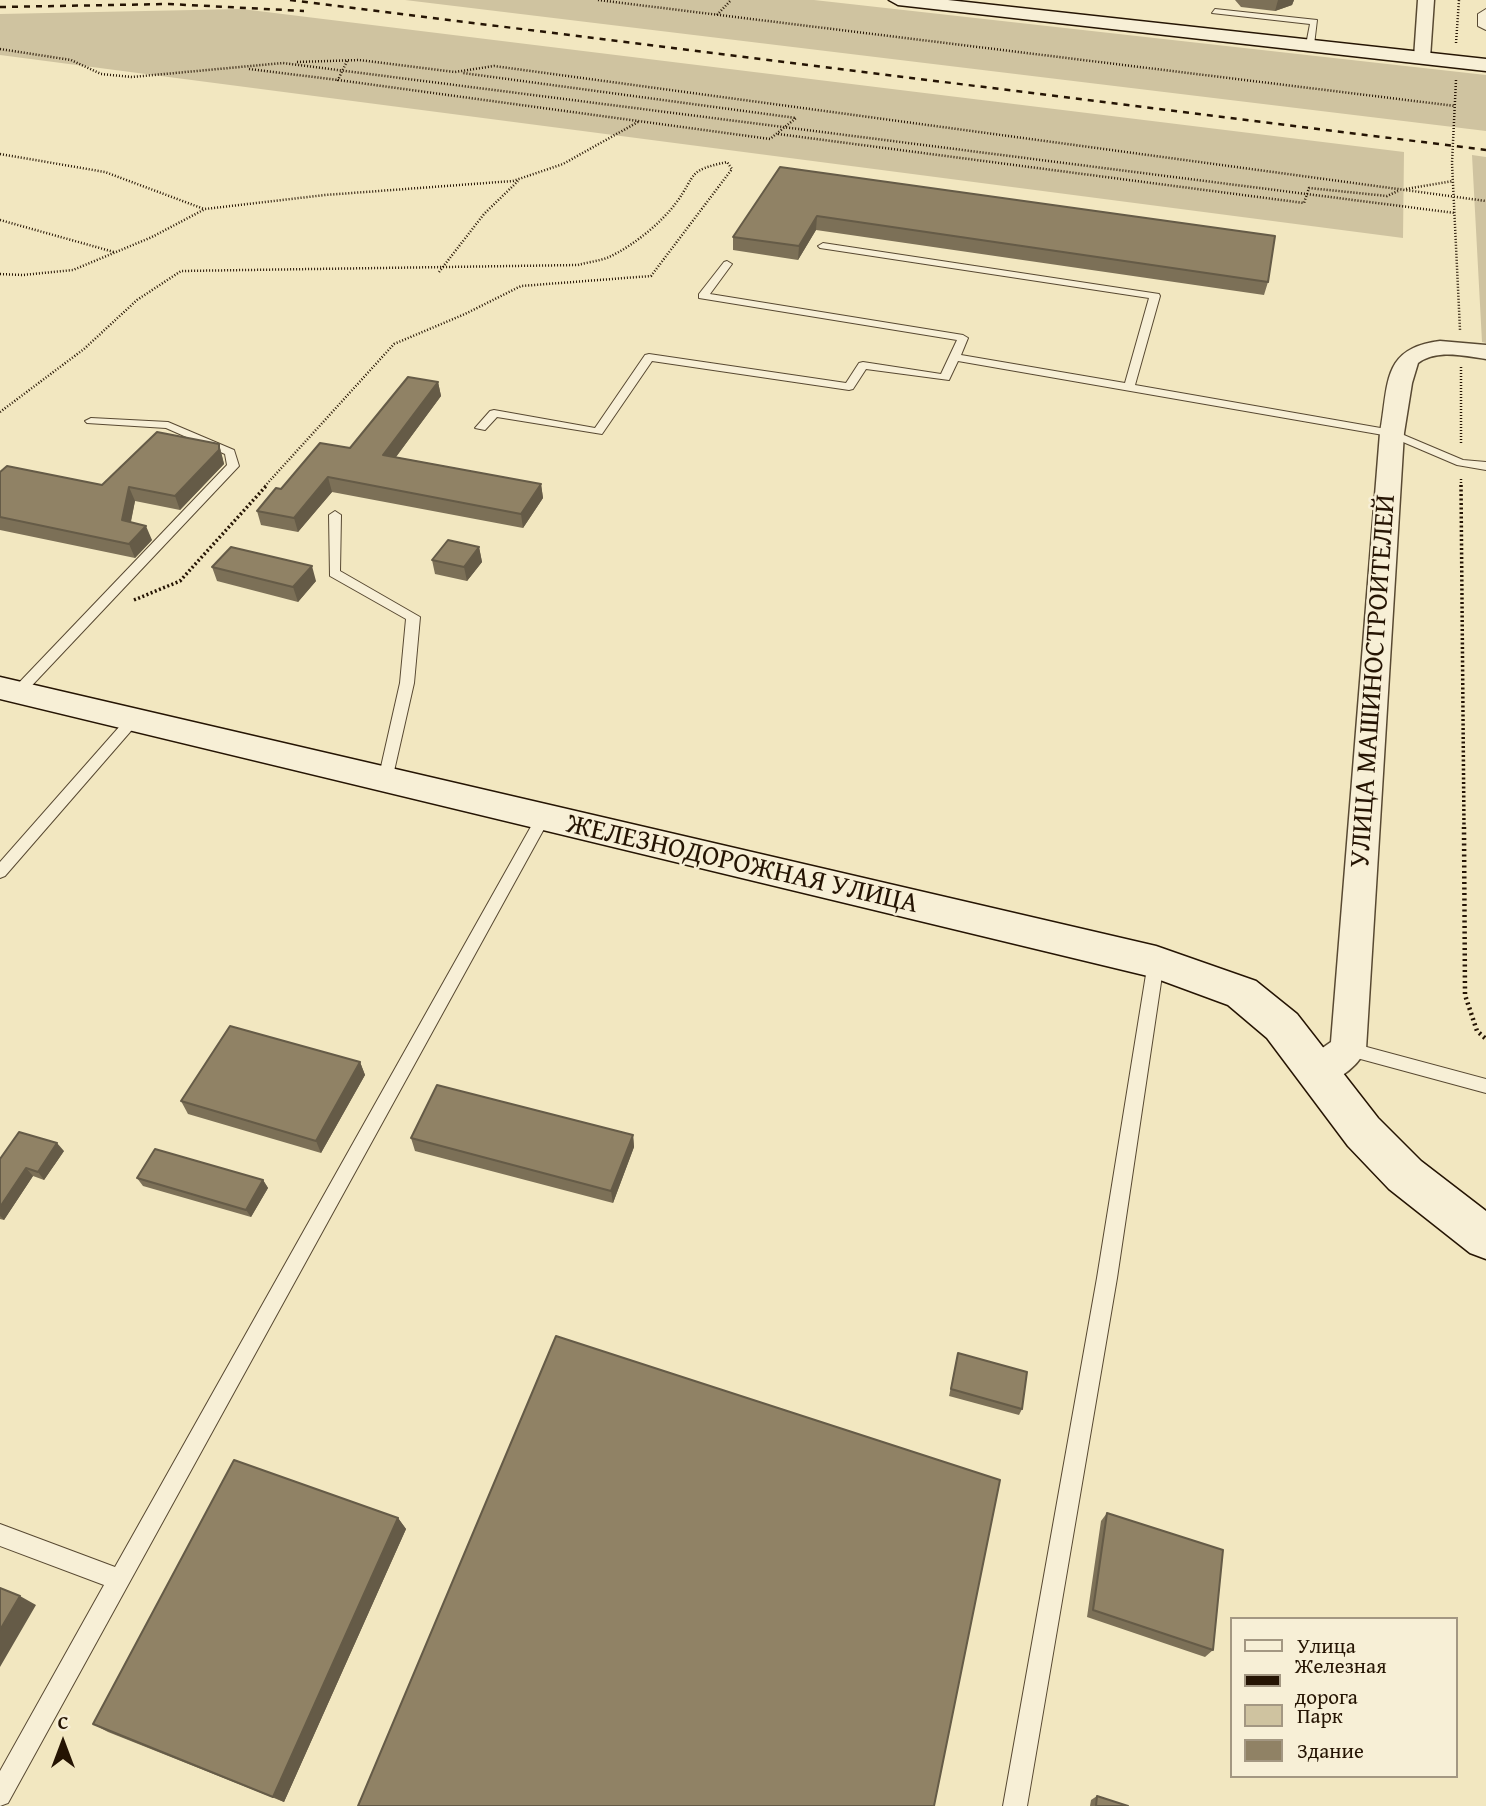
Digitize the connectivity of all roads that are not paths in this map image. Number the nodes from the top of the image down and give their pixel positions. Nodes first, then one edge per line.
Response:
1 (898, 0) edge
2 (1426, 0) edge
3 (991, 5) edge
4 (1486, 12) edge
5 (1486, 28) edge
6 (1422, 58) junction
7 (1486, 65) edge
8 (823, 246) dead end
9 (727, 264) dead end
10 (1473, 350) edge
11 (955, 357) junction
12 (1129, 387) junction
13 (91, 421) dead end
14 (481, 428) dead end
15 (1392, 433) junction
16 (1486, 466) edge
17 (335, 515) dead end
18 (9, 690) edge
19 (132, 721) junction
20 (385, 780) junction
21 (543, 818) junction
22 (0, 872) edge
23 (1156, 962) junction
24 (1348, 1049) junction
25 (1318, 1071) junction
26 (1486, 1086) edge
27 (1405, 1175) junction
28 (1486, 1209) edge
29 (1486, 1238) edge
30 (0, 1535) edge
31 (119, 1580) junction
32 (0, 1795) edge
33 (1015, 1806) edge

1 - 3 street
2 - 6 street
3 - 6 street
4 - 5 lane
6 - 7 street
8 - 12 lane
9 - 11 lane
10 - 15 street, УЛИЦА МАШИНОСТРОИТЕЛЕЙ
11 - 12 lane
11 - 14 lane
12 - 15 lane
13 - 18 lane
15 - 16 lane
15 - 24 street, УЛИЦА МАШИНОСТРОИТЕЛЕЙ
17 - 20 lane
18 - 19 street, ЖЕЛЕЗНОДОРОЖНАЯ УЛИЦА
19 - 20 street, ЖЕЛЕЗНОДОРОЖНАЯ УЛИЦА
19 - 22 lane
20 - 21 street, ЖЕЛЕЗНОДОРОЖНАЯ УЛИЦА
21 - 23 street, ЖЕЛЕЗНОДОРОЖНАЯ УЛИЦА
21 - 31 lane
23 - 25 street, ЖЕЛЕЗНОДОРОЖНАЯ УЛИЦА
23 - 33 lane
24 - 25 street
24 - 26 lane
25 - 27 street, ЖЕЛЕЗНОДОРОЖНАЯ УЛИЦА
27 - 28 street
27 - 29 street, ЖЕЛЕЗНОДОРОЖНАЯ УЛИЦА
30 - 31 lane
31 - 32 lane

